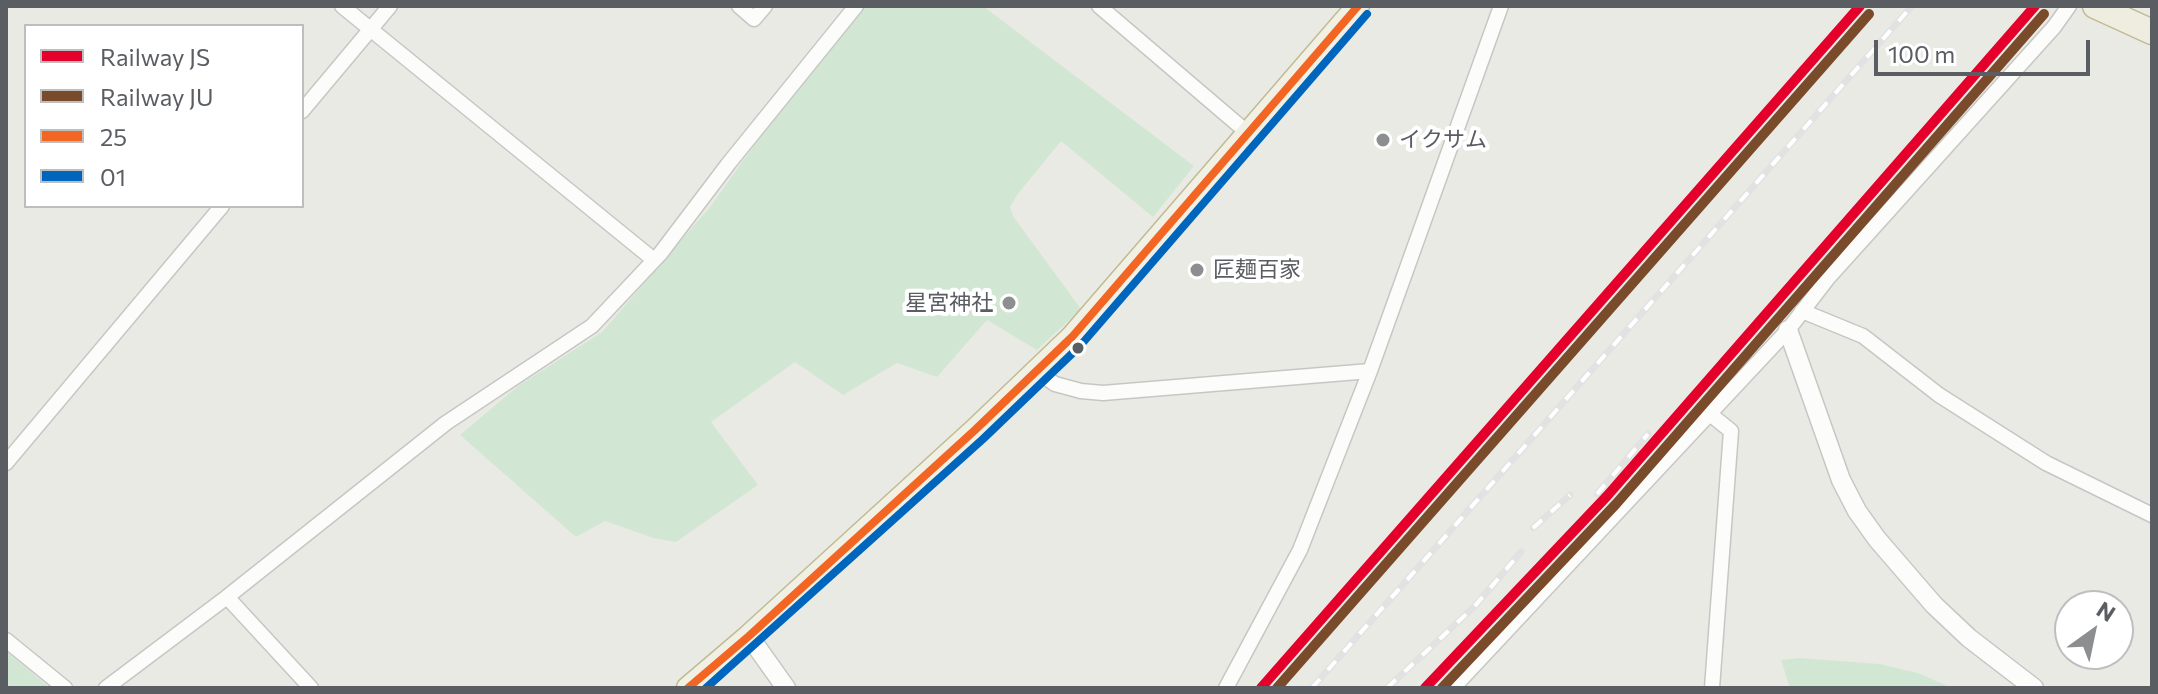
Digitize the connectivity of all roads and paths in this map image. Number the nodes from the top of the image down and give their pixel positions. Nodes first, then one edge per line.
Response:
1 (342, 6) edge
2 (390, 6) edge
3 (739, 6) edge
4 (765, 6) edge
5 (856, 6) edge
6 (1099, 6) edge
7 (1358, 6) edge
8 (1501, 6) edge
9 (2069, 6) edge
10 (2095, 6) edge
11 (370, 30) junction
12 (2152, 32) edge
13 (304, 109) edge
14 (1249, 134) junction
15 (220, 208) edge
16 (654, 260) junction
17 (1802, 311) junction
18 (1788, 330) junction
19 (1370, 371) junction
20 (1038, 372) junction
21 (1710, 414) junction
22 (6, 463) edge
23 (2152, 515) edge
24 (227, 597) junction
25 (749, 636) junction
26 (6, 640) edge
27 (1463, 685) edge
28 (65, 688) edge
29 (106, 688) edge
30 (311, 688) edge
31 (688, 688) edge
32 (786, 688) edge
33 (1226, 688) edge
34 (1712, 688) edge
35 (2034, 688) edge

1 - 11 street
2 - 11 street
3 - 4 street
5 - 16 street
6 - 14 street
7 - 14 highway
8 - 19 street
9 - 17 street
10 - 12 highway
11 - 13 street
11 - 16 street
14 - 20 highway
15 - 22 street
16 - 24 street
17 - 18 street
17 - 23 street
18 - 21 street
18 - 35 street
19 - 20 street
19 - 33 street
20 - 25 highway
21 - 27 street
21 - 34 street
24 - 29 street
24 - 30 street
25 - 31 highway
25 - 32 street
26 - 28 street

